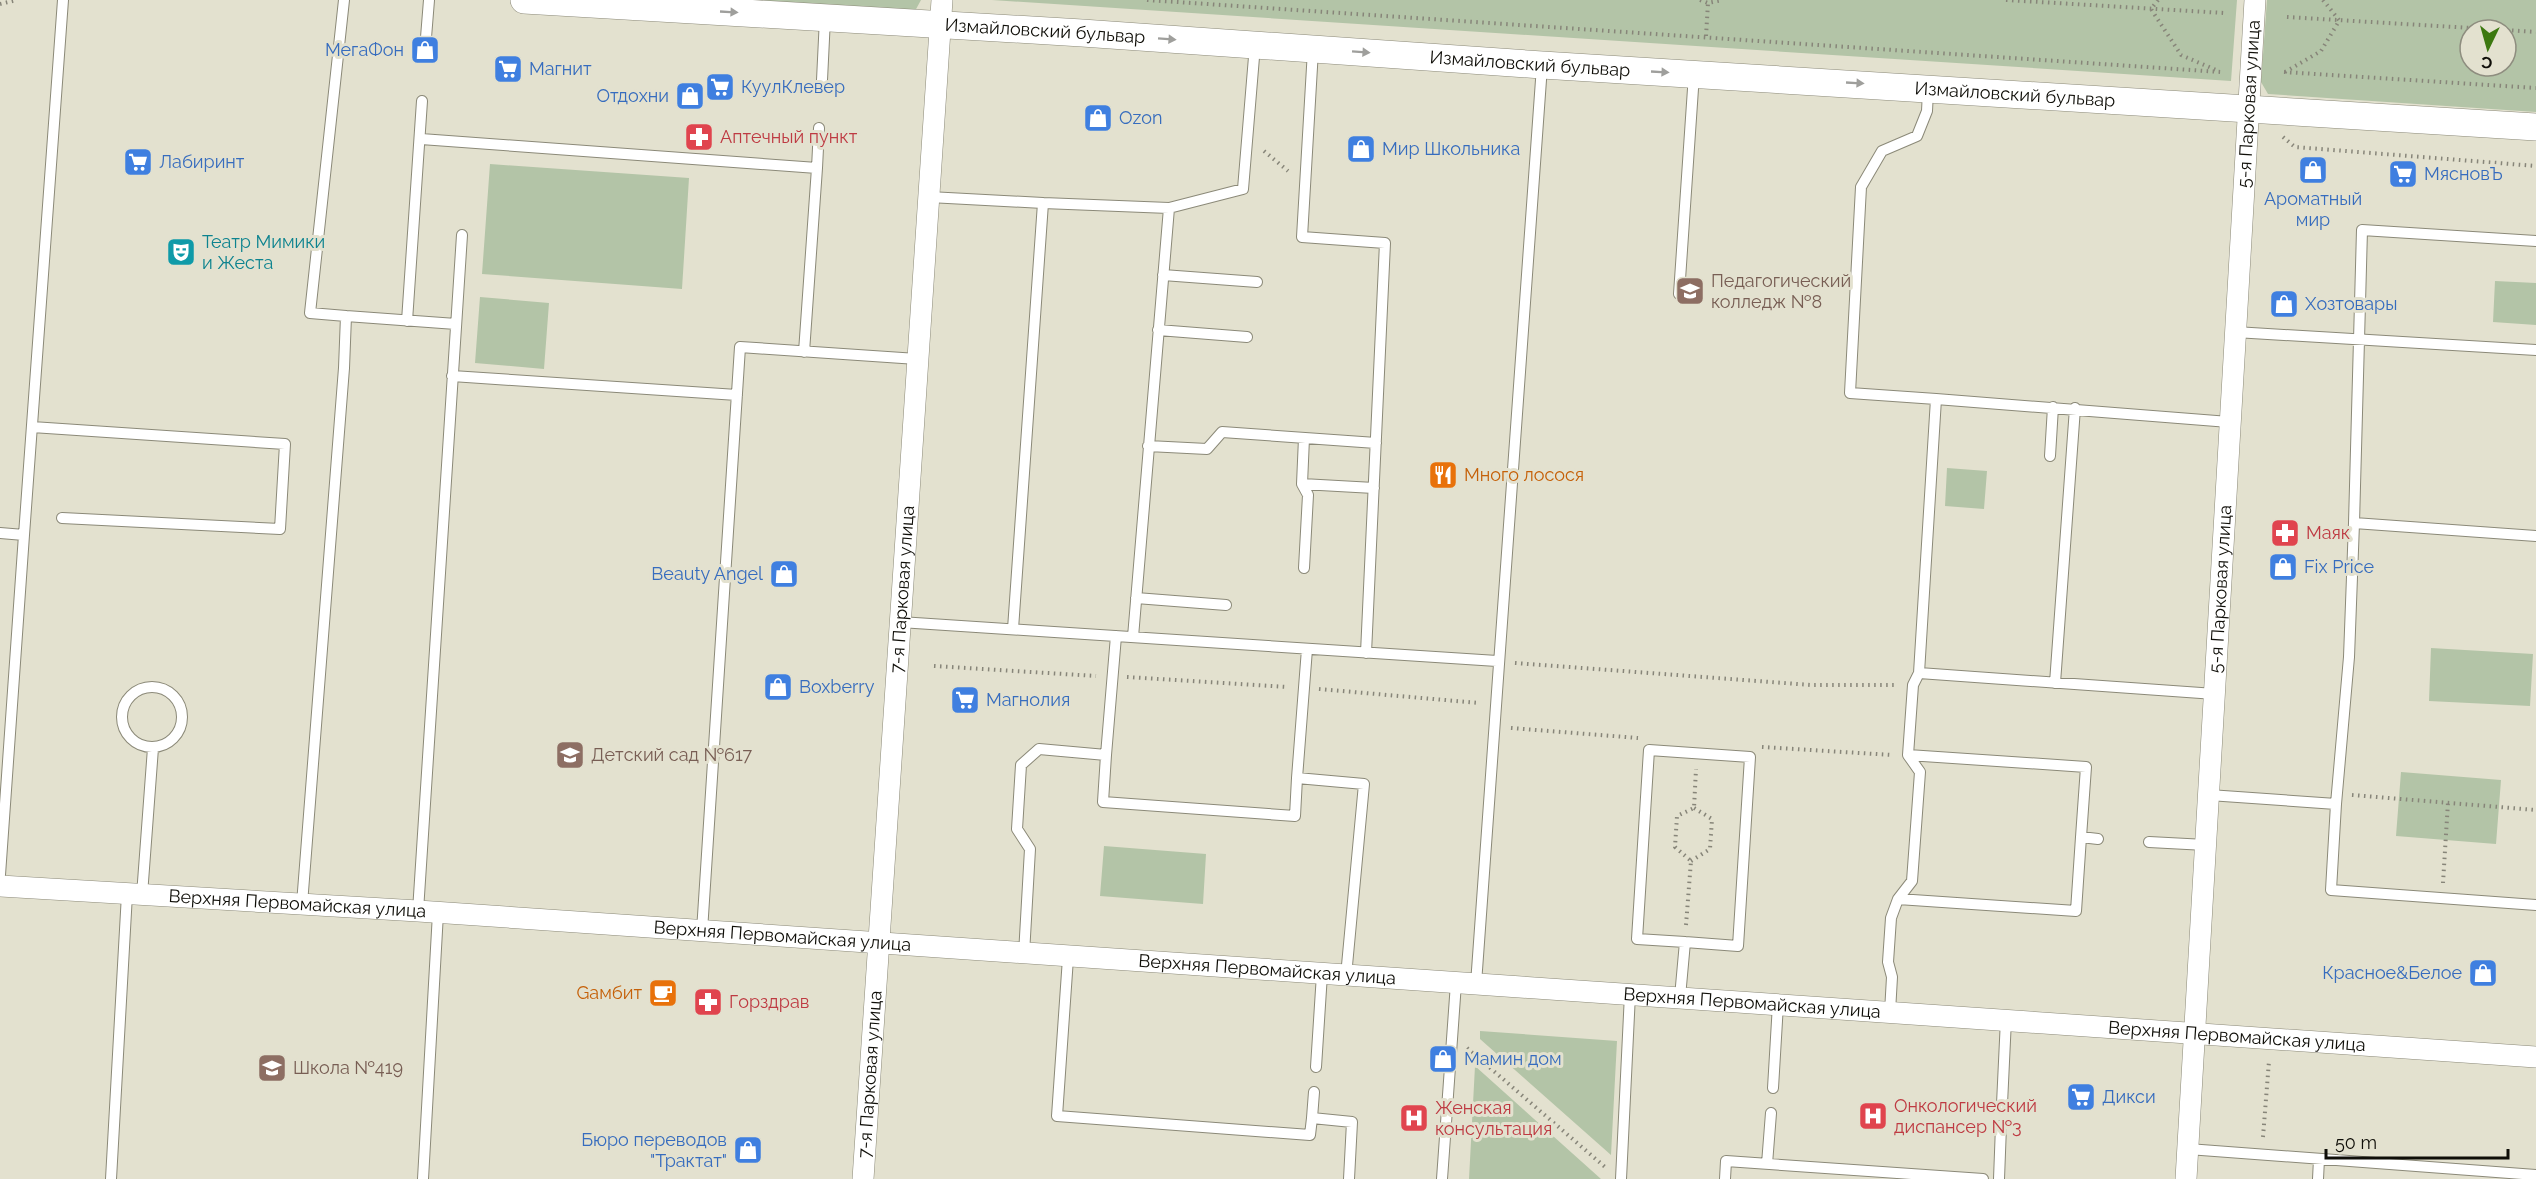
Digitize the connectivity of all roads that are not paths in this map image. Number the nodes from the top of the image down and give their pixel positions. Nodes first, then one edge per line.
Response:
1 (63, 0) edge
2 (344, 0) edge
3 (429, 0) edge
4 (524, 0) edge
5 (2254, 0) edge
6 (941, 13) edge
7 (825, 18) junction
8 (1255, 45) junction
9 (1313, 49) junction
10 (425, 50) dead end
11 (1542, 65) junction
12 (1694, 74) junction
13 (822, 80) dead end
14 (1928, 88) junction
15 (422, 101) dead end
16 (2248, 108) junction
17 (2536, 127) edge
18 (819, 128) dead end
19 (421, 139) junction
20 (817, 168) junction
21 (929, 197) junction
22 (1043, 203) junction
23 (1169, 208) junction
24 (462, 235) dead end
25 (2536, 241) edge
26 (1163, 275) junction
27 (1257, 282) dead end
28 (1679, 294) dead end
29 (346, 316) junction
30 (407, 321) junction
31 (456, 324) junction
32 (1158, 330) junction
33 (2235, 332) junction
34 (1247, 337) dead end
35 (2359, 340) junction
36 (2536, 350) edge
37 (804, 352) junction
38 (916, 359) junction
39 (453, 376) junction
40 (737, 395) junction
41 (1936, 399) junction
42 (2053, 407) junction
43 (2075, 408) junction
44 (2229, 422) junction
45 (32, 427) junction
46 (1304, 438) junction
47 (1376, 443) junction
48 (1148, 446) junction
49 (2050, 456) dead end
50 (1302, 484) junction
51 (1374, 488) junction
52 (62, 518) dead end
53 (2354, 523) junction
54 (0, 533) edge
55 (24, 535) junction
56 (2536, 536) edge
57 (1304, 568) dead end
58 (1136, 598) junction
59 (1226, 605) dead end
60 (900, 622) junction
61 (1013, 629) junction
62 (1116, 636) junction
63 (1133, 637) junction
64 (1307, 649) junction
65 (1366, 653) junction
66 (1503, 662) junction
67 (1919, 673) junction
68 (2055, 683) junction
69 (2215, 694) junction
70 (153, 748) junction
71 (1106, 755) junction
72 (1908, 755) junction
73 (1298, 778) junction
74 (2209, 795) junction
75 (2336, 799) junction
76 (2081, 837) junction
77 (2098, 838) dead end
78 (2149, 842) dead end
79 (2206, 845) junction
80 (0, 875) edge
81 (0, 886) edge
82 (135, 895) junction
83 (1898, 899) junction
84 (302, 904) junction
85 (2536, 905) edge
86 (428, 912) junction
87 (702, 931) junction
88 (1685, 942) junction
89 (880, 944) junction
90 (1024, 954) junction
91 (1068, 957) junction
92 (1323, 974) junction
93 (1346, 976) junction
94 (1466, 984) junction
95 (1630, 994) junction
96 (1680, 997) junction
97 (1778, 1004) junction
98 (1890, 1012) junction
99 (2006, 1019) junction
100 (2195, 1033) junction
101 (2536, 1057) edge
102 (1316, 1068) dead end
103 (1773, 1088) dead end
104 (1314, 1092) dead end
105 (2002, 1104) dead end
106 (1771, 1113) dead end
107 (1312, 1118) junction
108 (2001, 1126) dead end
109 (2188, 1149) junction
110 (2319, 1159) junction
111 (1767, 1164) junction
112 (2536, 1175) edge
113 (111, 1179) edge
114 (423, 1179) edge
115 (863, 1179) edge
116 (1349, 1179) edge
117 (1442, 1179) edge
118 (1621, 1179) edge
119 (1725, 1179) edge
120 (1983, 1179) edge
121 (2000, 1179) edge
122 (2186, 1179) edge
123 (2318, 1179) edge

1 - 45 lane
2 - 29 lane
3 - 10 lane
4 -> 7 street, Измайловский бульвар
5 - 16 street, 5-я Парковая улица
6 - 7 street, Измайловский бульвар
6 -> 8 street, Измайловский бульвар
6 - 21 street, 7-я Парковая улица
7 - 13 lane
8 - 9 street, Измайловский бульвар
8 - 23 lane
9 -> 11 street, Измайловский бульвар
9 - 47 lane
11 -> 12 street, Измайловский бульвар
11 - 66 lane
12 -> 14 street, Измайловский бульвар
12 - 28 lane
14 - 16 street, Измайловский бульвар
14 - 41 lane
15 - 19 lane
16 - 17 street, Измайловский бульвар
16 - 33 street, 5-я Парковая улица
18 - 20 lane
19 - 20 lane
19 - 30 lane
20 - 37 lane
21 - 22 lane
21 - 38 street, 7-я Парковая улица
22 - 23 lane
22 - 61 lane
23 - 26 lane
24 - 31 lane
25 - 35 lane
26 - 27 lane
26 - 32 lane
29 - 30 lane
29 - 84 lane
30 - 31 lane
31 - 39 lane
32 - 34 lane
32 - 48 lane
33 - 35 lane
33 - 44 street, 5-я Парковая улица
35 - 36 lane
35 - 53 lane
37 - 38 lane
37 - 40 lane
38 - 60 street, 7-я Парковая улица
39 - 40 lane
39 - 86 lane
40 - 87 lane
41 - 42 lane
41 - 67 lane
42 - 43 lane
42 - 49 lane
43 - 44 lane
43 - 68 lane
44 - 69 street, 5-я Парковая улица
45 - 52 lane
45 - 55 lane
46 - 47 lane
46 - 48 lane
46 - 50 lane
47 - 51 lane
48 - 58 lane
50 - 51 lane
50 - 57 lane
51 - 65 lane
53 - 56 lane
53 - 75 lane
54 - 55 lane
55 - 80 lane
58 - 59 lane
58 - 63 lane
60 - 61 lane
60 - 89 street, 7-я Парковая улица
61 - 62 lane
62 - 63 lane
62 - 71 lane
63 - 64 lane
64 - 65 lane
64 - 73 lane
65 - 66 lane
66 - 94 lane
67 - 68 lane
67 - 72 lane
68 - 69 lane
69 - 74 street, 5-я Парковая улица
70 - 70 lane
70 - 82 lane
71 - 73 lane
71 - 90 lane
72 - 76 lane
72 - 83 lane
73 - 93 lane
74 - 75 lane
74 - 79 street, 5-я Парковая улица
75 - 85 lane
76 - 77 lane
76 - 83 lane
78 - 79 lane
79 - 100 street, 5-я Парковая улица
81 - 82 street, Верхняя Первомайская улица
82 - 84 street, Верхняя Первомайская улица
82 - 113 lane
83 - 98 lane
84 - 86 street, Верхняя Первомайская улица
86 - 87 street, Верхняя Первомайская улица
86 - 114 lane
87 - 89 street, Верхняя Первомайская улица
88 - 88 lane
88 - 96 lane
89 - 90 street, Верхняя Первомайская улица
89 - 115 street, 7-я Парковая улица
90 - 91 street, Верхняя Первомайская улица
91 - 92 street, Верхняя Первомайская улица
91 - 107 lane
92 - 93 street, Верхняя Первомайская улица
92 - 102 lane
93 - 94 street, Верхняя Первомайская улица
94 - 95 street, Верхняя Первомайская улица
94 - 117 lane
95 - 96 street, Верхняя Первомайская улица
95 - 118 lane
96 - 97 street, Верхняя Первомайская улица
97 - 98 street, Верхняя Первомайская улица
97 - 103 lane
98 - 99 street, Верхняя Первомайская улица
99 - 100 street, Верхняя Первомайская улица
99 - 105 lane
100 - 101 street, Верхняя Первомайская улица
100 - 109 street, 5-я Парковая улица
104 - 107 lane
106 - 111 lane
107 - 116 lane
108 - 121 lane
109 - 110 lane
109 - 122 street, 5-я Парковая улица
110 - 112 lane
110 - 123 lane
111 - 119 lane
111 - 120 lane

